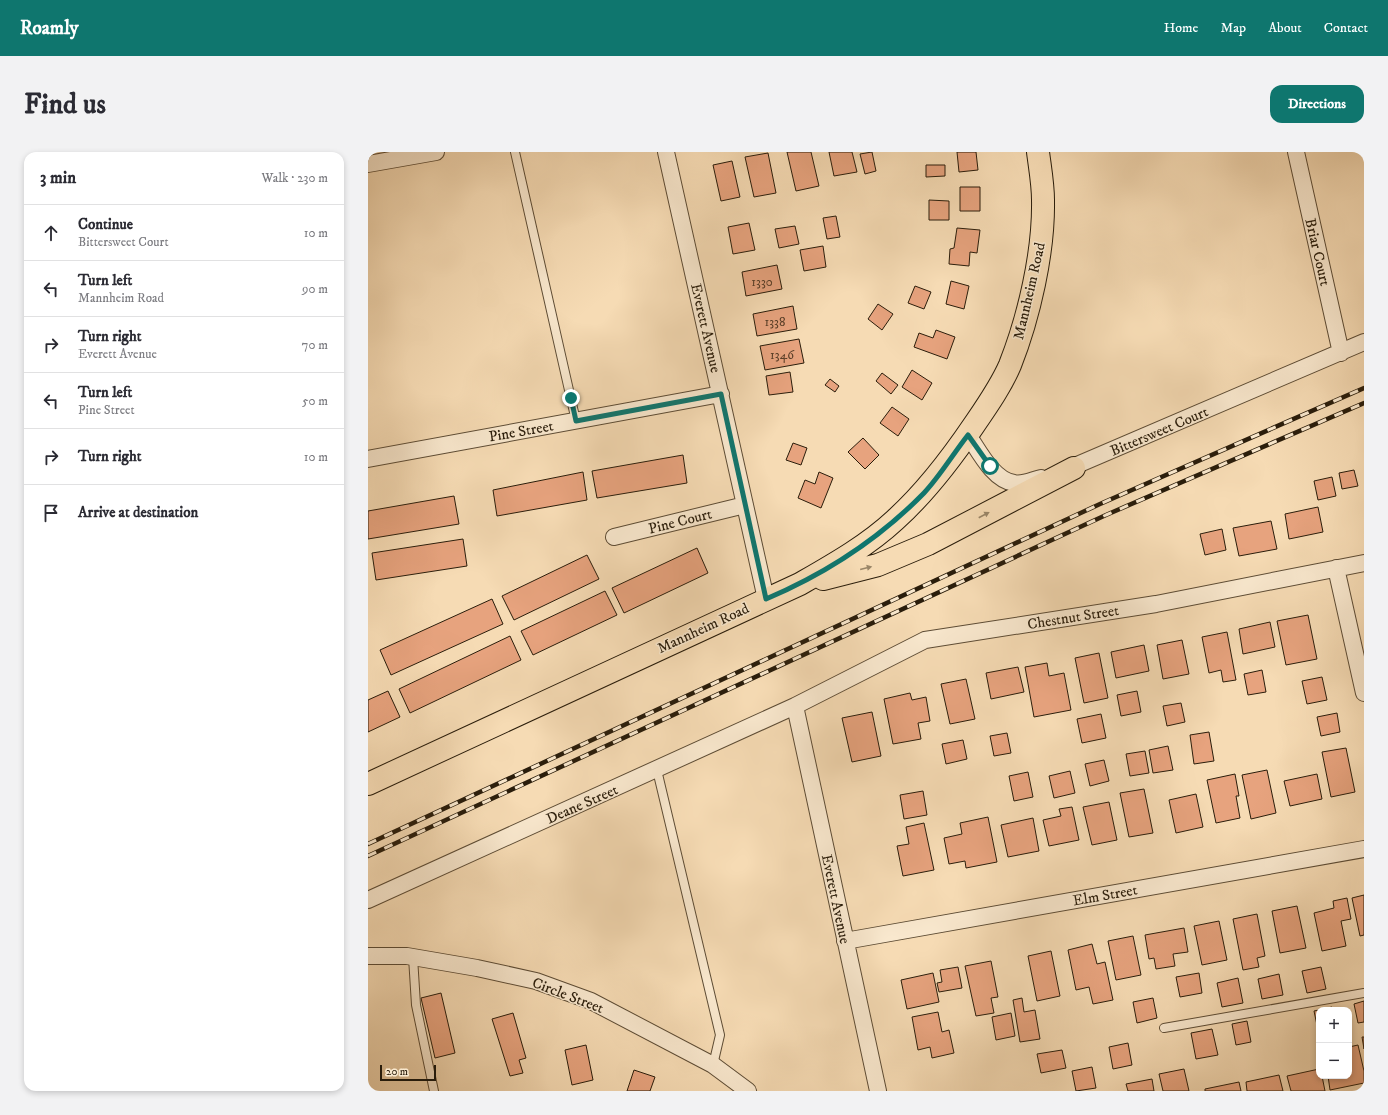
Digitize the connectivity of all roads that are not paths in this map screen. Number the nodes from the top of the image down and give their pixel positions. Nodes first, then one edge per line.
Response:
1 (436, 152) edge
2 (515, 152) edge
3 (666, 152) edge
4 (1038, 152) edge
5 (1296, 152) edge
6 (368, 164) edge
7 (1364, 342) edge
8 (1341, 353) junction
9 (721, 394) junction
10 (576, 421) junction
11 (968, 435) junction
12 (368, 459) edge
13 (1074, 468) junction
14 (745, 504) junction
15 (614, 538) dead end
16 (1364, 563) edge
17 (1336, 568) junction
18 (800, 584) junction
19 (766, 599) junction
20 (1364, 693) edge
21 (795, 706) junction
22 (657, 770) junction
23 (368, 784) edge
24 (1364, 849) edge
25 (368, 900) edge
26 (845, 941) junction
27 (368, 956) edge
28 (413, 957) junction
29 (1364, 993) edge
30 (1164, 1028) dead end
31 (713, 1065) junction
32 (434, 1091) edge
33 (748, 1091) edge
34 (878, 1091) edge

1 - 6 street
2 - 10 lane
3 - 9 street, Everett Avenue
4 - 11 main road, Mannheim Road
5 - 8 street, Briar Court
7 - 8 street, Bittersweet Court
8 - 13 street, Bittersweet Court
9 - 10 street, Pine Street
9 - 14 street, Everett Avenue
10 - 12 street, Pine Street
11 - 13 street, Bittersweet Court
11 - 18 main road, Mannheim Road
18 -> 13 main road
14 - 15 street, Pine Court
14 - 19 street, Everett Avenue
16 - 17 street, Chestnut Street
17 - 20 street
17 - 21 street, Chestnut Street
18 - 19 main road, Mannheim Road
19 - 23 main road, Mannheim Road
21 - 22 street, Deane Street
21 - 26 street, Everett Avenue
22 - 25 street, Deane Street
22 - 31 lane
24 - 26 street, Elm Street
26 - 34 street, Everett Avenue
27 - 28 street, Circle Street
28 - 31 street, Circle Street
28 - 32 lane
29 - 30 lane
31 - 33 street, Circle Street

